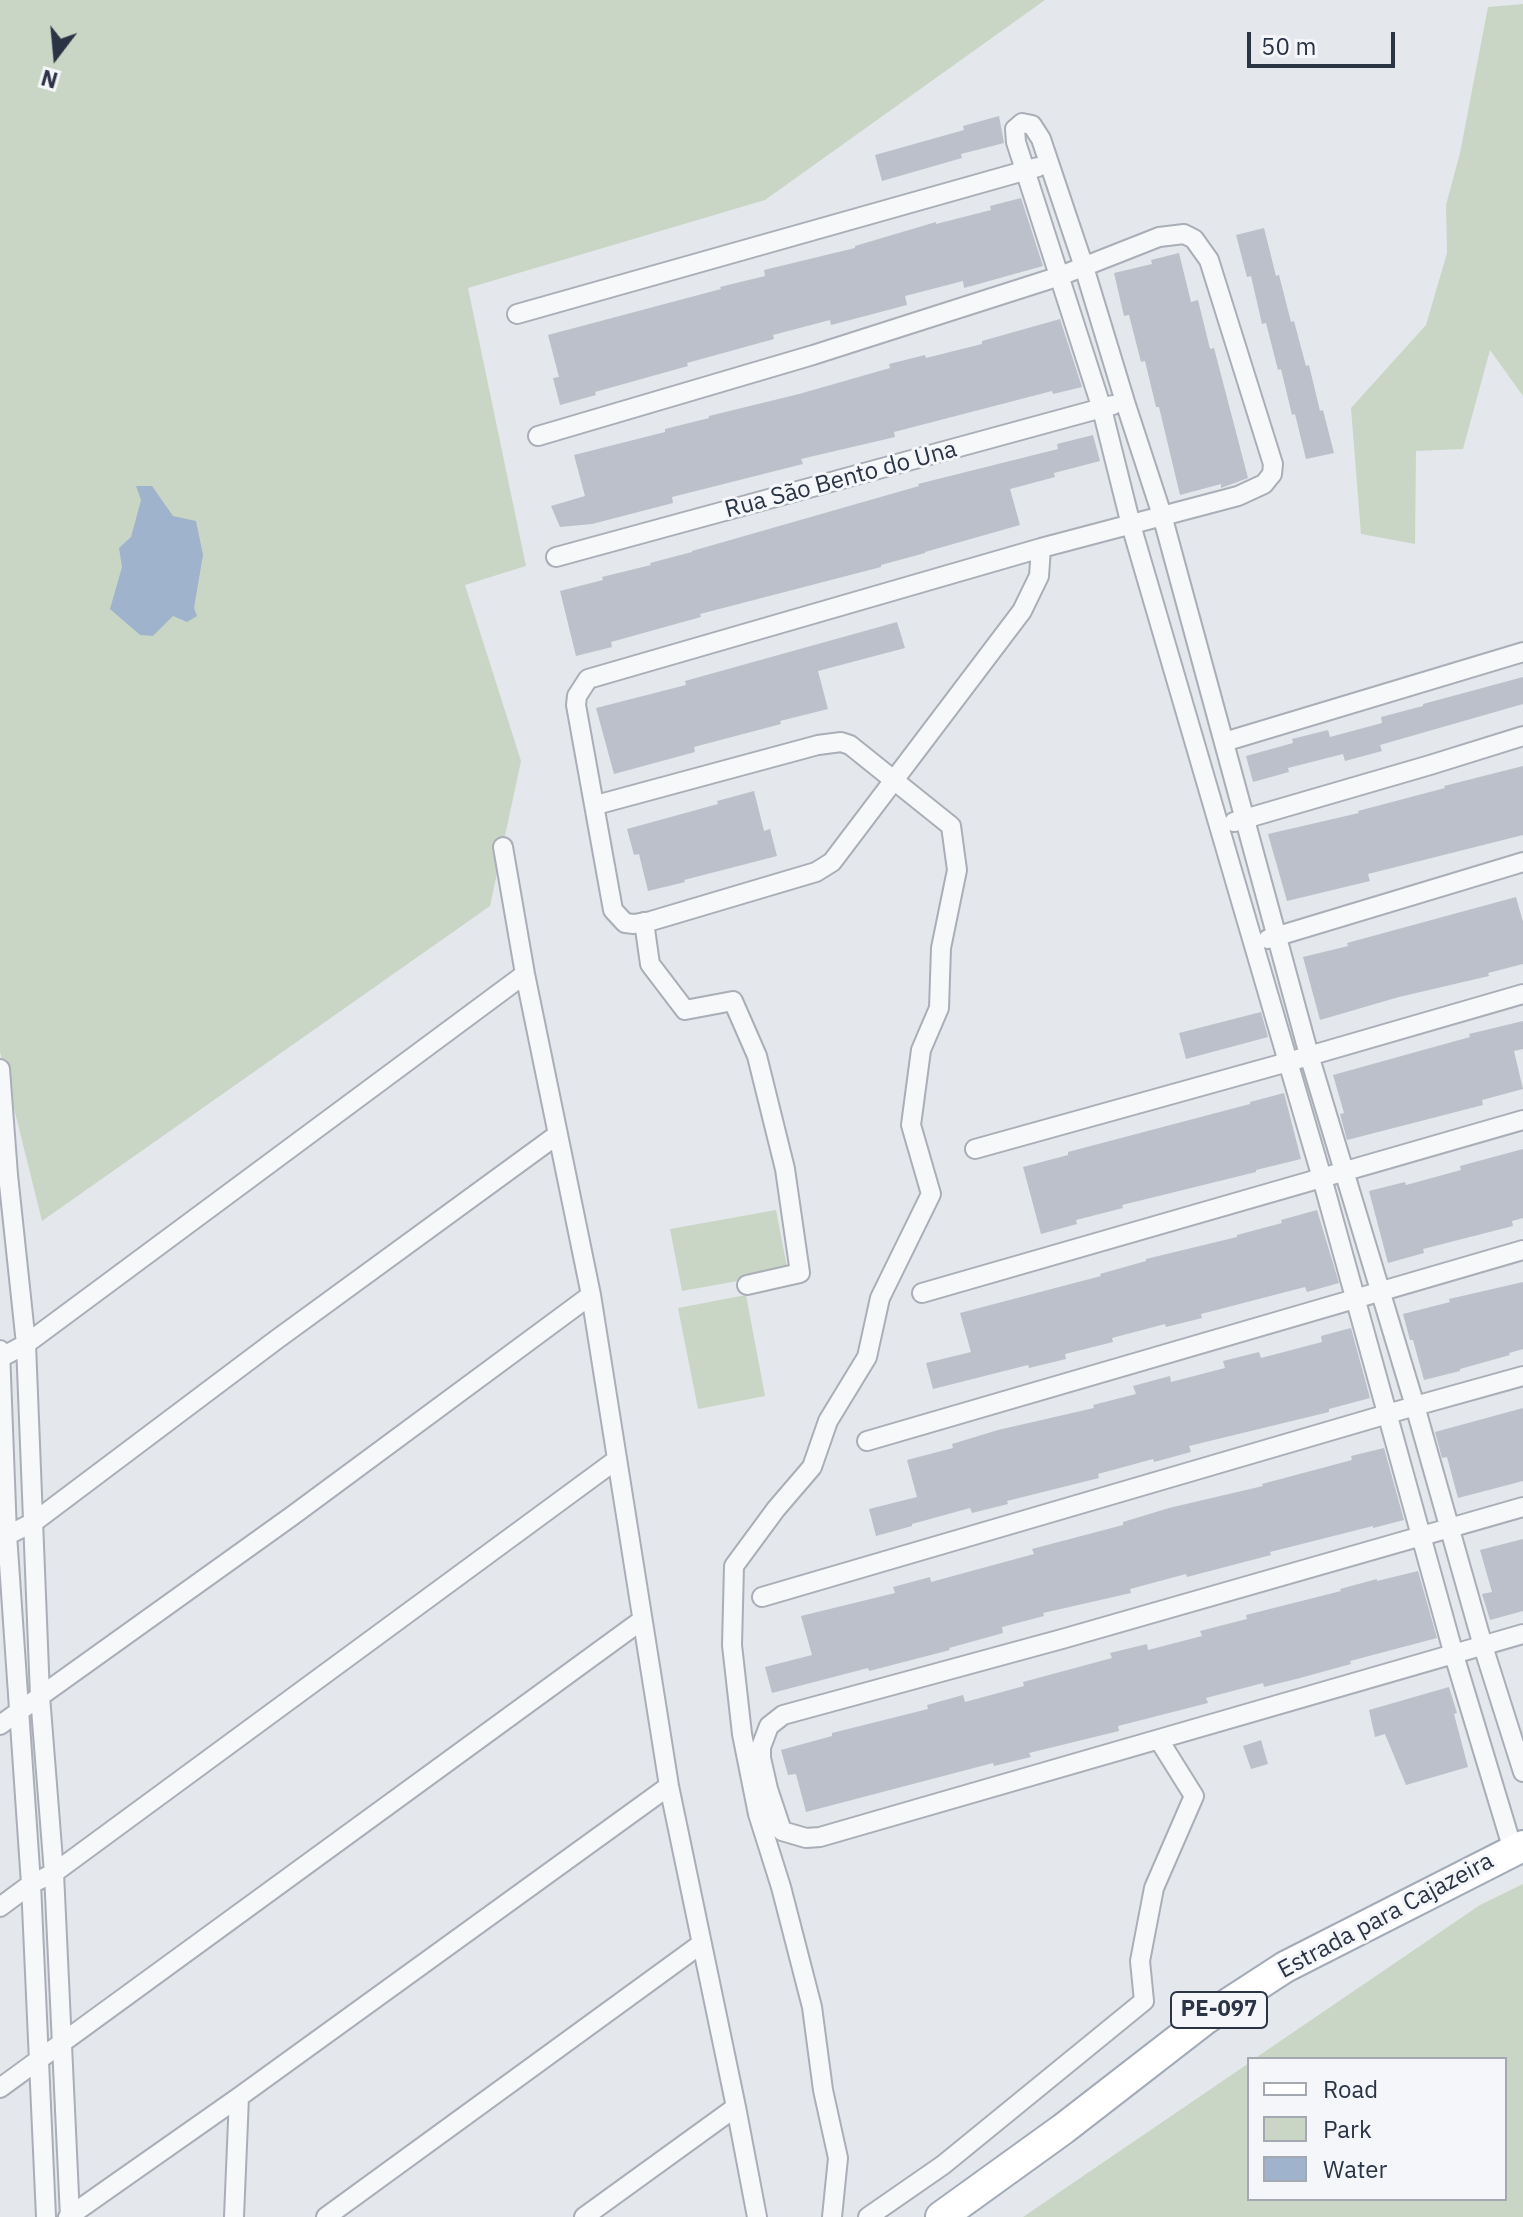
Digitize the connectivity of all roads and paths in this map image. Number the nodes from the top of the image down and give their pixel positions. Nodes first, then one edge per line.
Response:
1 (1048, 163) junction
2 (1027, 172) junction
3 (1084, 267) junction
4 (1060, 276) junction
5 (517, 314) dead end
6 (1124, 400) junction
7 (1102, 409) junction
8 (538, 436) dead end
9 (1162, 515) junction
10 (1131, 525) junction
11 (1041, 548) junction
12 (556, 557) dead end
13 (1523, 652) edge
14 (1523, 736) edge
15 (1224, 742) junction
16 (894, 781) junction
17 (596, 805) junction
18 (1244, 818) junction
19 (1220, 826) junction
20 (503, 847) dead end
21 (1523, 862) edge
22 (644, 922) junction
23 (1278, 936) junction
24 (1253, 942) junction
25 (525, 974) junction
26 (1523, 994) edge
27 (1309, 1055) junction
28 (1288, 1062) junction
29 (0, 1069) edge
30 (1523, 1120) edge
31 (557, 1135) junction
32 (975, 1149) dead end
33 (1344, 1172) junction
34 (4, 1176) edge
35 (1322, 1178) junction
36 (1523, 1250) edge
37 (747, 1285) dead end
38 (1379, 1291) junction
39 (922, 1293) dead end
40 (591, 1295) junction
41 (1355, 1299) junction
42 (26, 1344) junction
43 (0, 1350) edge
44 (0, 1358) edge
45 (1523, 1376) edge
46 (1415, 1406) junction
47 (1388, 1414) junction
48 (867, 1441) dead end
49 (616, 1460) junction
50 (1523, 1507) edge
51 (34, 1522) junction
52 (1449, 1528) junction
53 (1422, 1536) junction
54 (4, 1537) edge
55 (762, 1597) dead end
56 (642, 1620) junction
57 (1523, 1634) edge
58 (1483, 1646) junction
59 (1454, 1655) junction
60 (40, 1696) junction
61 (19, 1711) junction
62 (0, 1725) edge
63 (1159, 1740) junction
64 (1523, 1772) edge
65 (669, 1786) junction
66 (1518, 1848) edge
67 (54, 1873) junction
68 (31, 1884) junction
69 (0, 1907) edge
70 (701, 1944) junction
71 (63, 2043) junction
72 (39, 2060) junction
73 (0, 2088) edge
74 (239, 2097) junction
75 (736, 2107) junction
76 (69, 2216) edge
77 (46, 2217) edge
78 (234, 2217) edge
79 (326, 2217) edge
80 (584, 2217) edge
81 (757, 2217) edge
82 (832, 2217) edge
83 (868, 2217) edge
84 (941, 2217) edge

1 - 2 street
1 - 2 street
1 - 3 street
2 - 4 street
2 - 5 street
3 - 4 street
3 - 6 street
3 - 9 street
4 - 7 street
4 - 8 street
6 - 7 street, Rua São Bento do Una
6 - 9 street
7 - 10 street
7 - 12 street, Rua São Bento do Una
9 - 10 street
9 - 15 street
10 - 11 street
10 - 19 street
11 - 16 street
11 - 17 street
13 - 15 street
14 - 18 street
15 - 18 street
16 - 17 street
16 - 22 street
16 - 82 street
17 - 22 street
18 - 19 street
18 - 23 street
19 - 24 street
20 - 25 street
21 - 23 street
22 - 37 street
23 - 24 street
23 - 27 street
24 - 28 street
25 - 31 street
25 - 42 street
26 - 27 street
27 - 28 street
27 - 33 street
28 - 32 street
28 - 35 street
29 - 34 street
30 - 33 street
31 - 40 street
31 - 51 street
33 - 35 street
33 - 38 street
34 - 42 street
35 - 39 street
35 - 41 street
36 - 38 street
38 - 41 street
38 - 46 street
40 - 49 street
40 - 60 street
41 - 47 street
41 - 48 street
42 - 44 street
42 - 51 street
43 - 44 street
44 - 54 street
45 - 46 street
46 - 47 street
46 - 52 street
47 - 53 street
47 - 55 street
49 - 56 street
49 - 67 street
50 - 52 street
51 - 54 street
51 - 60 street
52 - 53 street
52 - 58 street
53 - 59 street
53 - 63 street
54 - 61 street
56 - 65 street
56 - 71 street
57 - 58 street
58 - 59 street
58 - 64 street
59 - 63 street
59 - 66 street
60 - 61 street
60 - 67 street
61 - 62 street
61 - 68 street
63 - 83 street
65 - 70 street
65 - 74 street
66 - 84 main road, Estrada para Cajazeira / PE-097
67 - 68 street
67 - 71 street
68 - 69 street
68 - 72 street
70 - 75 street
70 - 79 street
71 - 72 street
71 - 76 street
72 - 73 street
72 - 77 street
74 - 76 street
74 - 78 street
75 - 80 street
75 - 81 street

